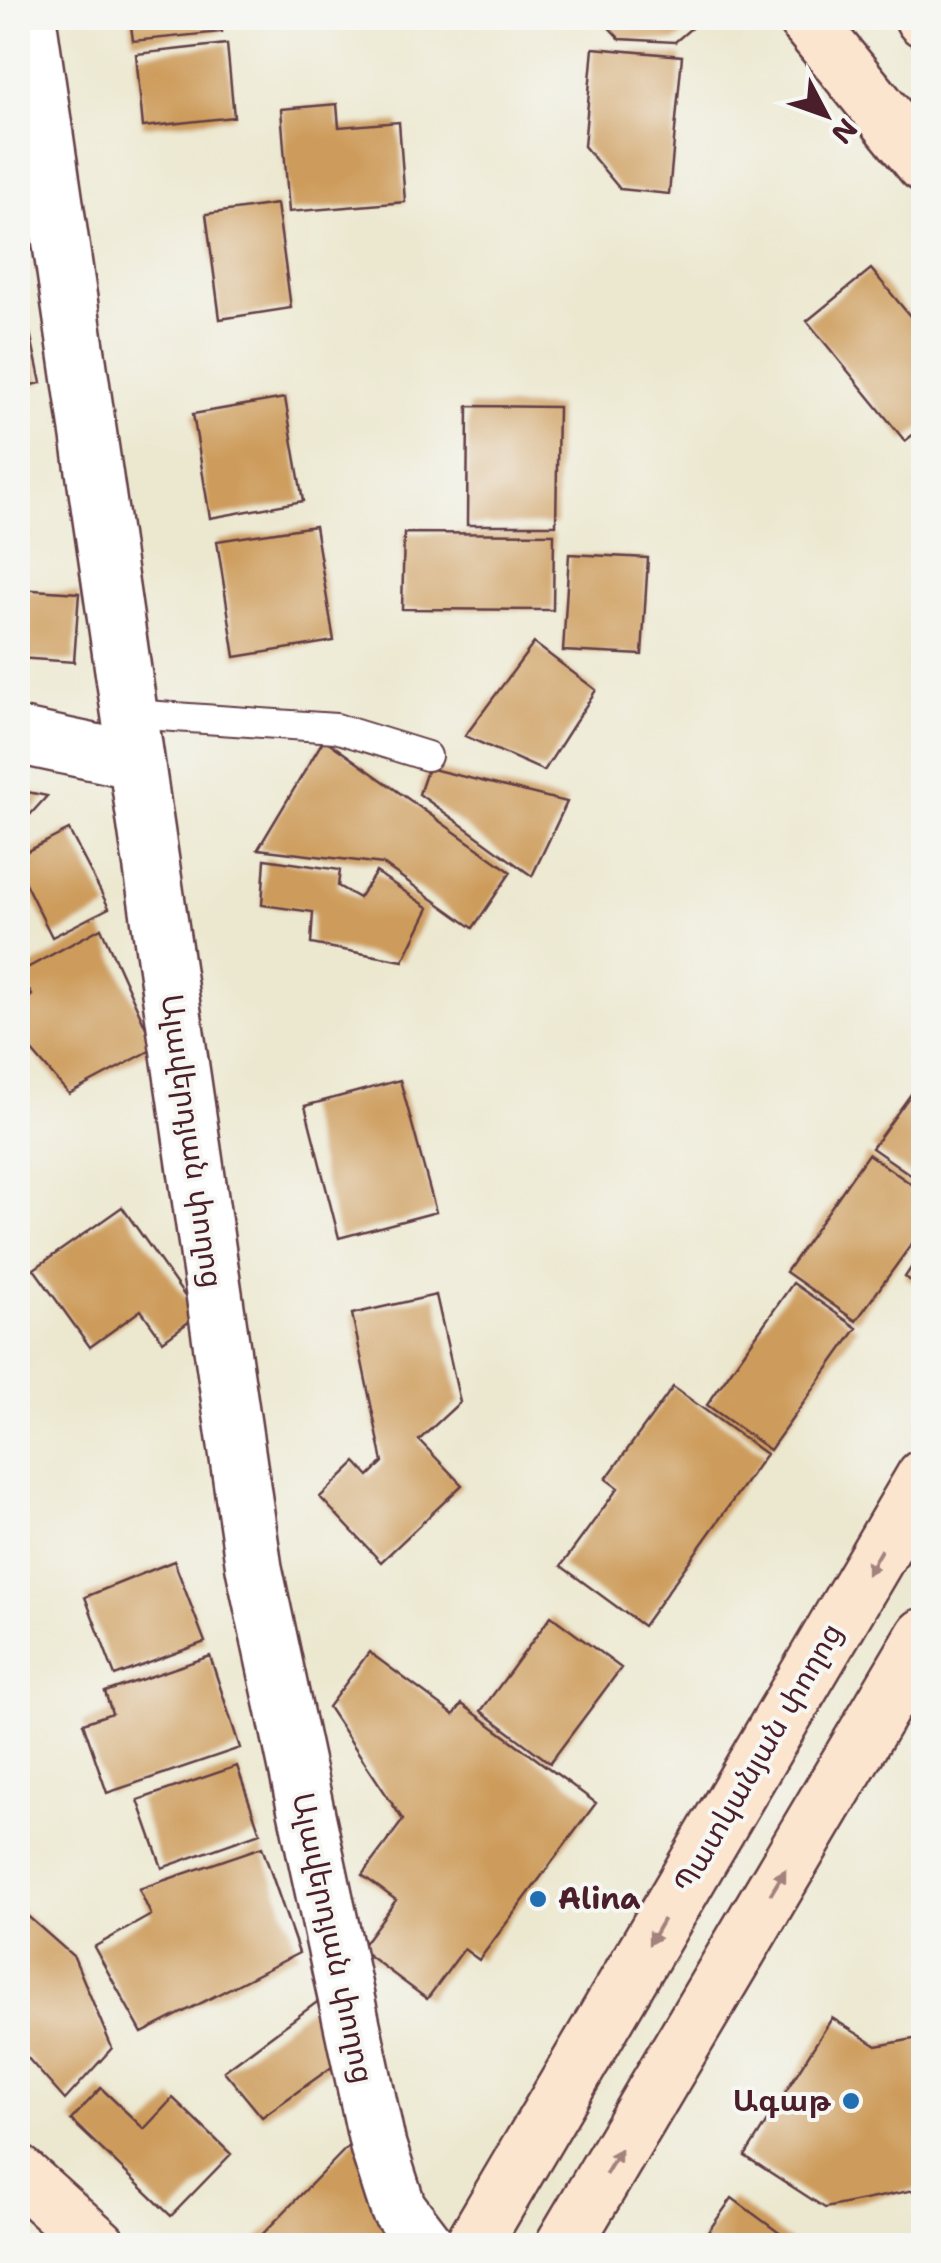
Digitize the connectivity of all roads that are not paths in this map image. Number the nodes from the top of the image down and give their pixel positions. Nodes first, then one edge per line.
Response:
1 (28, 18) edge
2 (806, 18) edge
3 (924, 164) edge
4 (18, 736) edge
5 (133, 737) junction
6 (427, 756) dead end
7 (924, 1478) edge
8 (924, 1636) edge
9 (18, 2173) edge
10 (98, 2246) edge
11 (427, 2246) edge
12 (472, 2246) edge
13 (563, 2246) edge

1 - 5 street, Ալավերդյան փողոց
2 - 3 main road
4 - 5 street
5 - 6 lane
5 - 11 street, Ալավերդյան փողոց
7 -> 12 main road, Պատկանյան փողոց
13 -> 8 main road
9 - 10 main road

